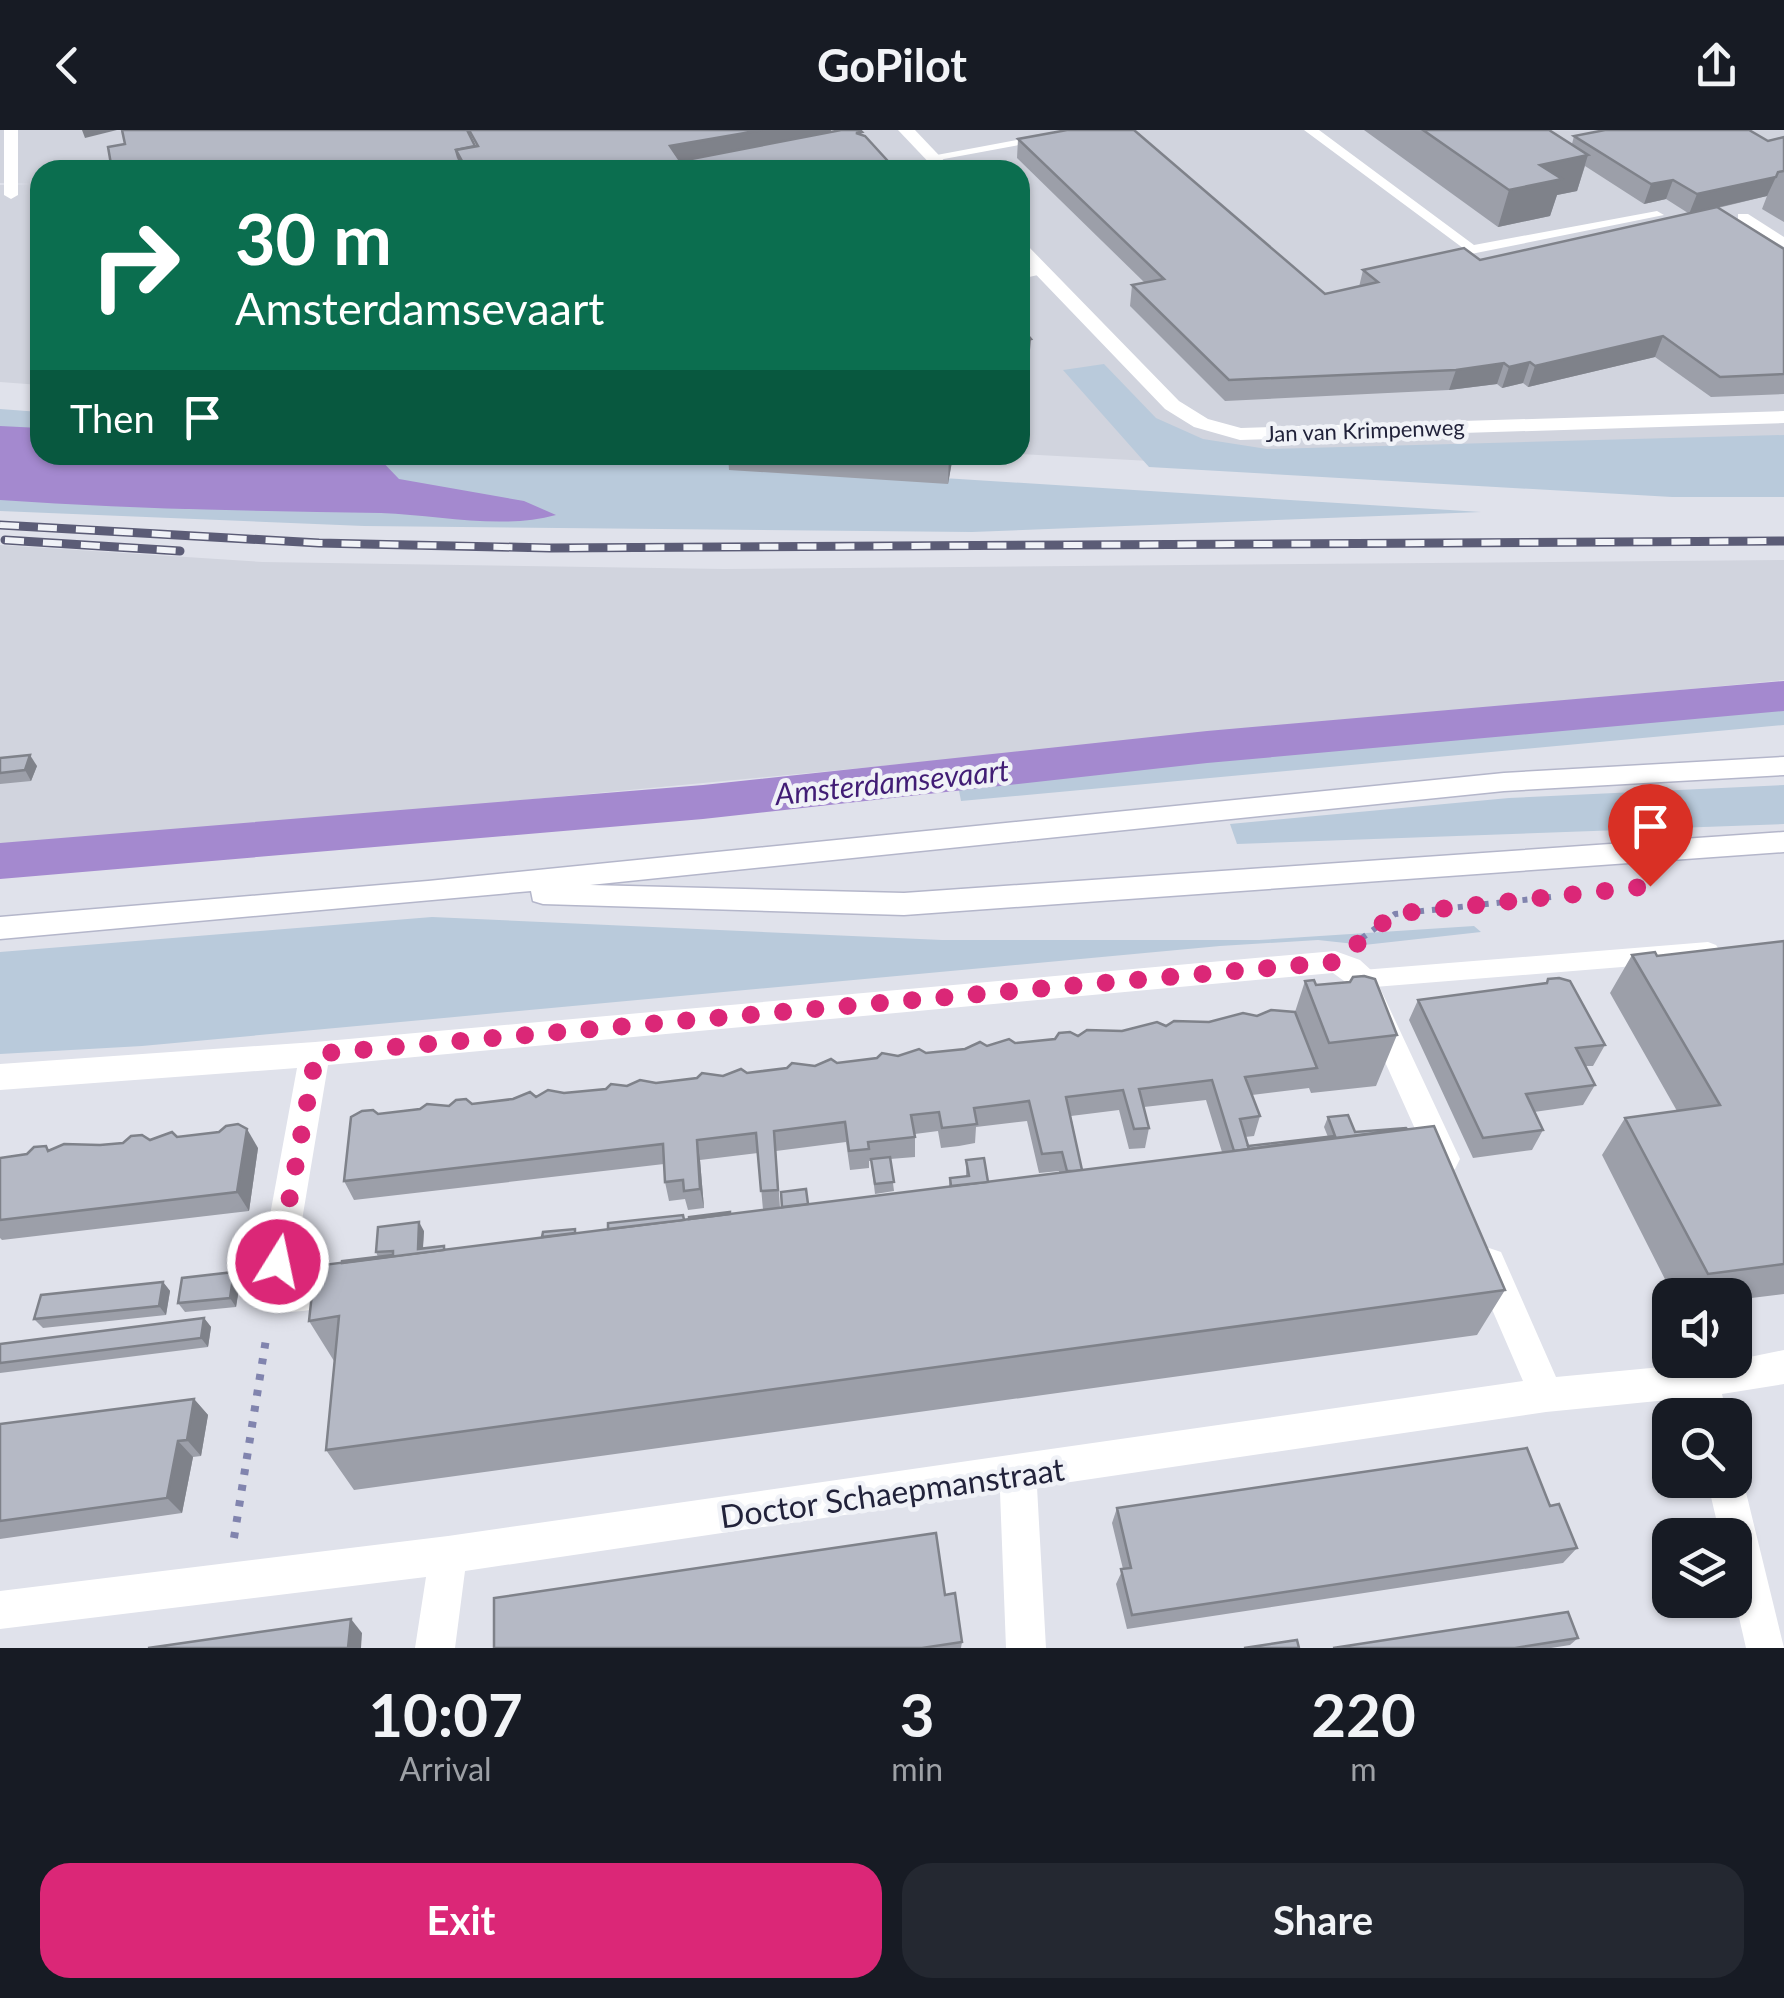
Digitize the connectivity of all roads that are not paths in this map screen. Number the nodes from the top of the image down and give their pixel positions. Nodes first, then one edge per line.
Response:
1 (11, 130) edge
2 (906, 130) edge
3 (1093, 130) edge
4 (1311, 130) edge
5 (935, 160) edge
6 (957, 160) edge
7 (6, 164) edge
8 (11, 195) dead end
9 (1657, 215) dead end
10 (1743, 217) dead end
11 (1784, 243) edge
12 (1030, 258) edge
13 (1042, 270) junction
14 (1030, 273) edge
15 (1784, 417) edge
16 (1784, 766) edge
17 (1784, 842) edge
18 (428, 891) junction
19 (0, 928) edge
20 (1736, 948) edge
21 (1349, 971) junction
22 (316, 1054) junction
23 (0, 1077) edge
24 (1458, 1193) edge
25 (1474, 1228) edge
26 (325, 1292) edge
27 (1784, 1367) edge
28 (1546, 1395) junction
29 (1705, 1398) edge
30 (1018, 1474) junction
31 (1729, 1498) edge
32 (448, 1555) junction
33 (0, 1610) edge
34 (435, 1648) edge
35 (1026, 1648) edge
36 (1766, 1648) edge

1 - 7 lane
2 - 5 street
3 - 6 lane
4 - 9 lane
7 - 8 lane
10 - 11 lane
12 - 13 street, Jan van Krimpenweg
13 - 14 lane
13 - 15 street, Jan van Krimpenweg
16 - 18 street
17 - 18 street
18 - 19 street
20 - 21 lane
21 - 22 street
21 - 24 street
22 - 23 street
22 - 26 street
25 - 28 street
27 - 29 street, Doctor Schaepmanstraat
28 - 29 street, Doctor Schaepmanstraat
28 - 30 street, Doctor Schaepmanstraat
30 - 32 street, Doctor Schaepmanstraat
30 - 35 street
31 - 36 street
32 - 33 street, Doctor Schaepmanstraat
32 - 34 street

